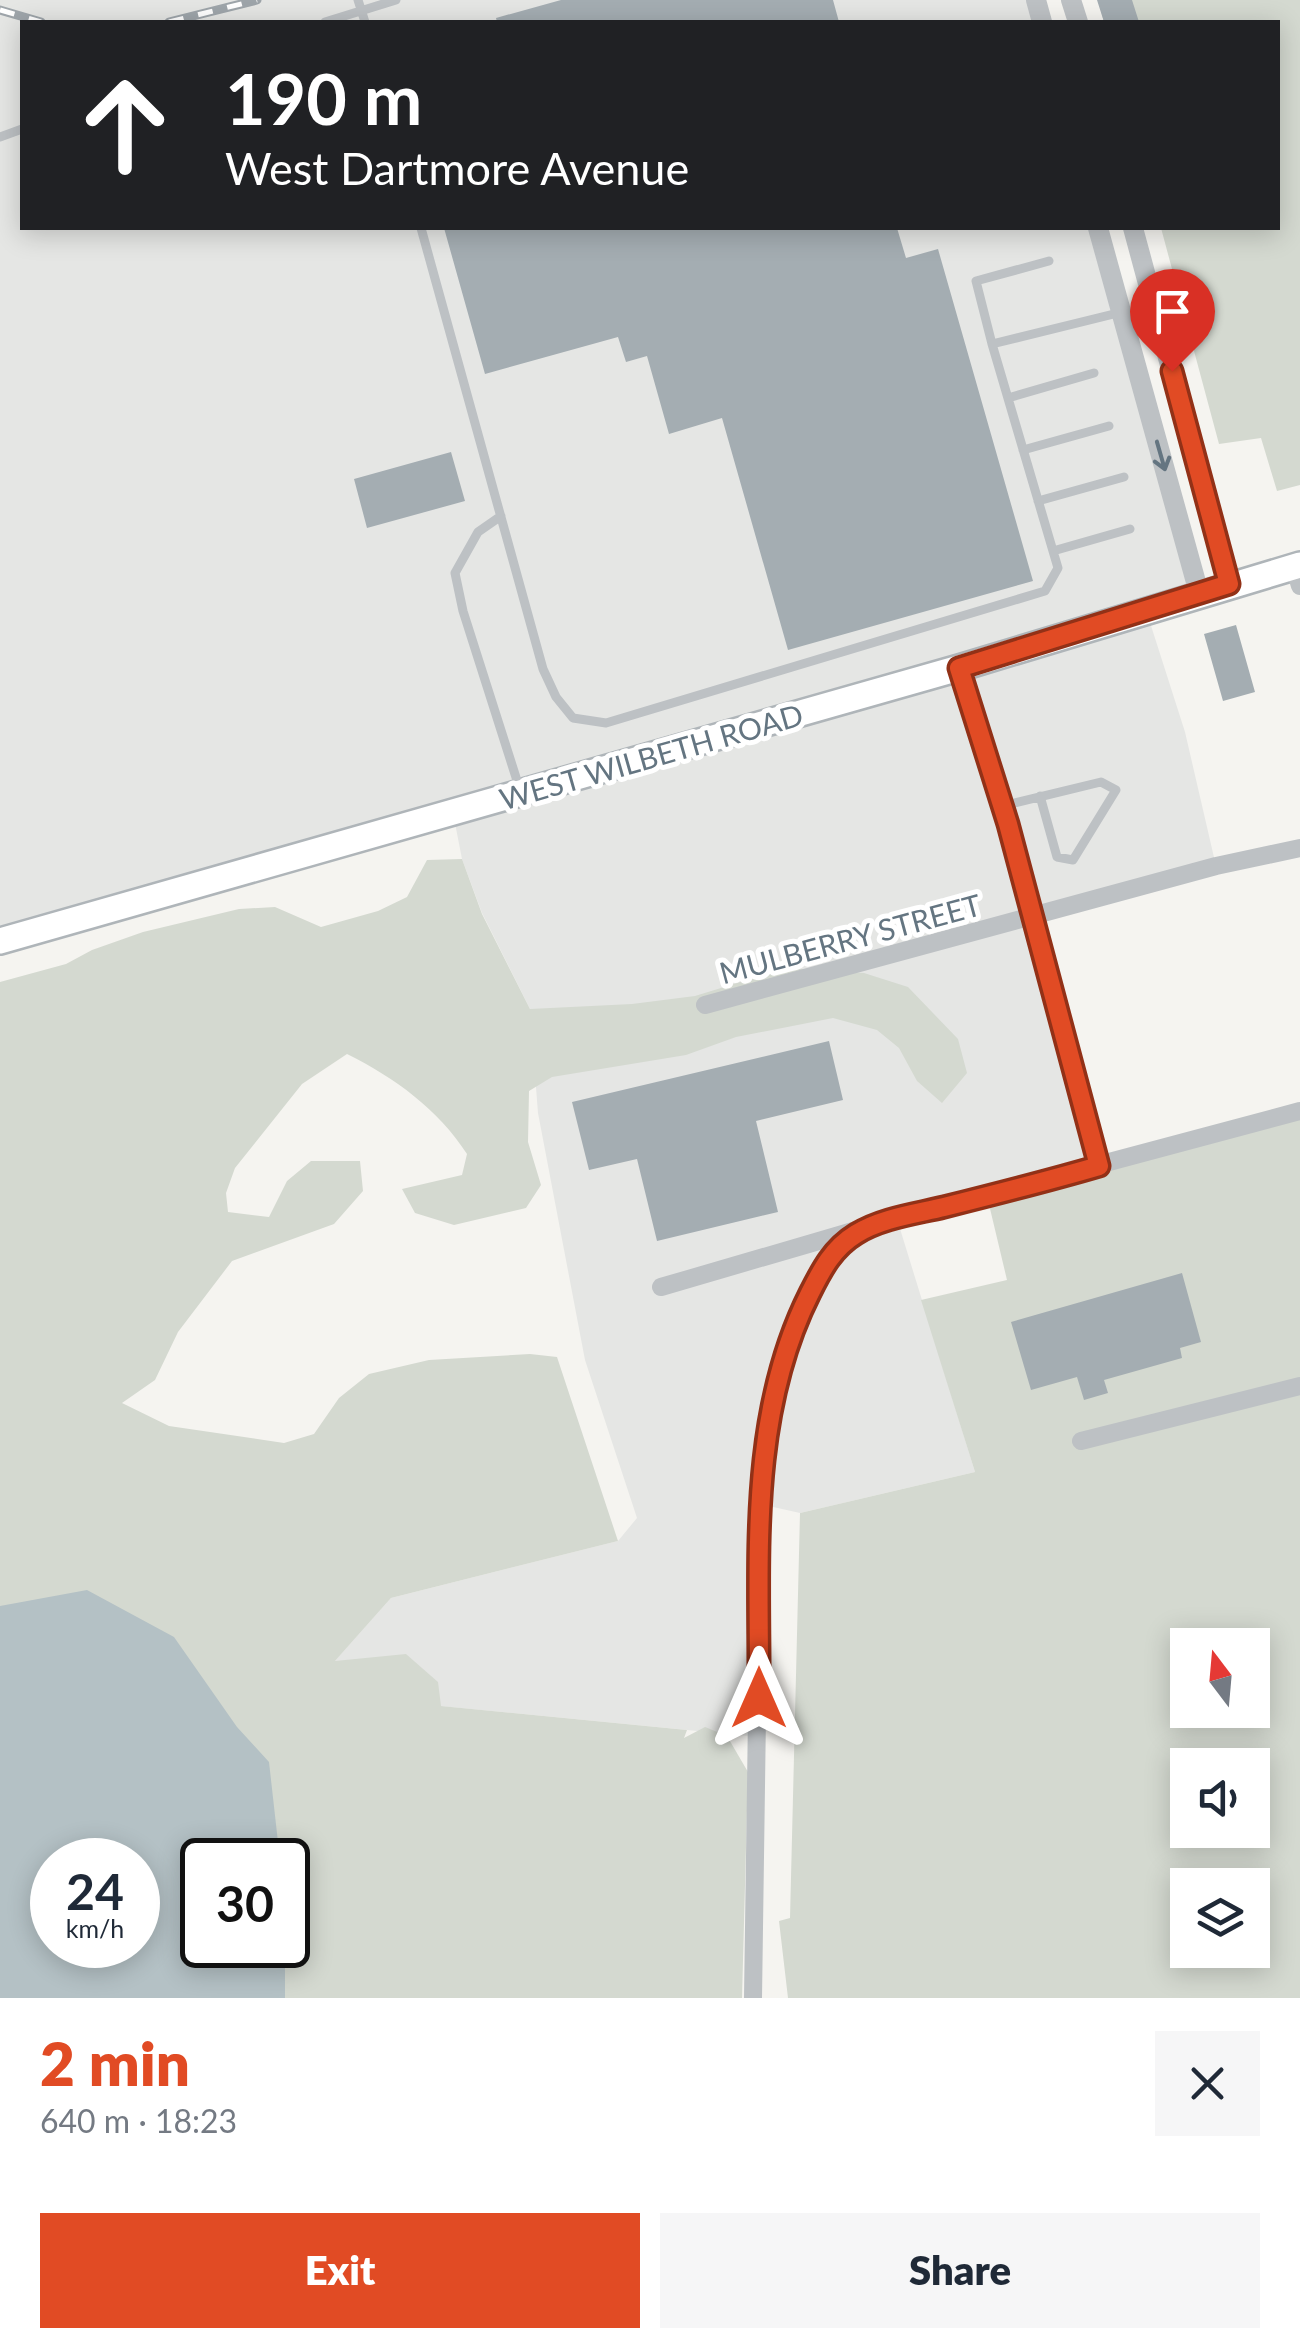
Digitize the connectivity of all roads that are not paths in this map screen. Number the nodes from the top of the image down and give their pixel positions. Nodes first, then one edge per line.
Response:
1 (396, 0) edge
2 (360, 5) edge
3 (330, 20) edge
4 (422, 230) edge
5 (1099, 230) edge
6 (1134, 230) edge
7 (1049, 261) dead end
8 (1122, 312) junction
9 (992, 344) junction
10 (1094, 374) dead end
11 (1008, 398) junction
12 (1109, 426) dead end
13 (1023, 450) junction
14 (1124, 478) dead end
15 (1038, 500) junction
16 (501, 516) junction
17 (1130, 529) dead end
18 (1053, 550) junction
19 (1298, 572) edge
20 (1229, 584) junction
21 (1200, 594) junction
22 (959, 668) junction
23 (521, 793) junction
24 (1040, 796) junction
25 (1002, 806) junction
26 (1300, 848) edge
27 (1033, 918) junction
28 (0, 942) edge
29 (705, 1005) dead end
30 (1300, 1111) edge
31 (1099, 1166) junction
32 (877, 1224) junction
33 (661, 1286) dead end
34 (1300, 1386) edge
35 (1080, 1440) dead end
36 (753, 1998) edge

1 - 2 lane
2 - 3 lane
4 - 16 lane
5 - 8 street
6 - 20 street
7 - 9 lane
8 - 9 lane
8 -> 21 street
9 - 11 lane
10 - 11 lane
11 - 13 lane
12 - 13 lane
13 - 15 lane
14 - 15 lane
15 - 18 lane
16 - 18 lane
16 - 23 lane
17 - 18 lane
19 - 20 main road, WEST WILBETH ROAD
20 - 21 main road, WEST WILBETH ROAD
21 - 22 main road, WEST WILBETH ROAD
22 - 23 main road, WEST WILBETH ROAD
22 - 25 street
23 - 28 main road, WEST WILBETH ROAD
24 - 24 lane
24 - 25 lane
25 - 27 street
26 - 27 street, MULBERRY STREET
27 - 29 street, MULBERRY STREET
27 - 31 street
30 - 31 street
31 - 32 street
32 - 33 street
32 - 36 street
34 - 35 street

